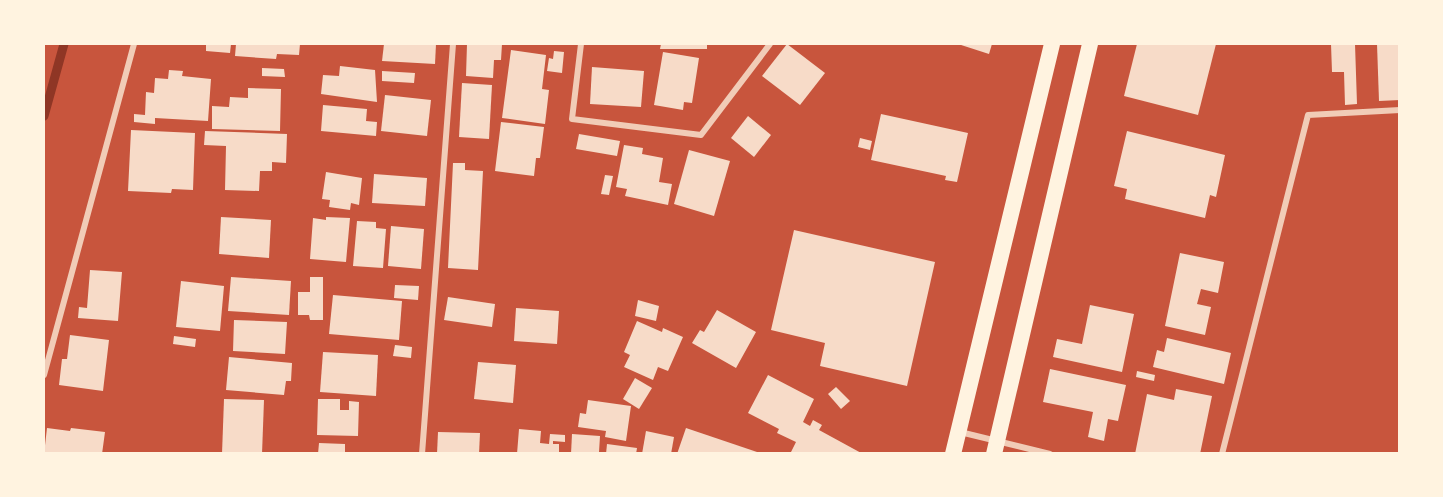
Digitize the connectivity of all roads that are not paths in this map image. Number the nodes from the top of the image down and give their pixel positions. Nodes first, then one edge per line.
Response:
1 (134, 44) edge
2 (453, 44) edge
3 (581, 44) edge
4 (770, 44) edge
5 (1052, 44) edge
6 (1090, 44) edge
7 (1400, 110) edge
8 (44, 375) edge
9 (958, 432) junction
10 (995, 447) edge
11 (422, 453) edge
12 (953, 453) edge
13 (1050, 453) edge
14 (1222, 453) edge

1 - 8 street
2 - 11 street
3 - 4 street
5 - 9 highway
6 - 10 highway
7 - 14 street
9 - 10 street
9 - 12 highway
10 - 13 street

